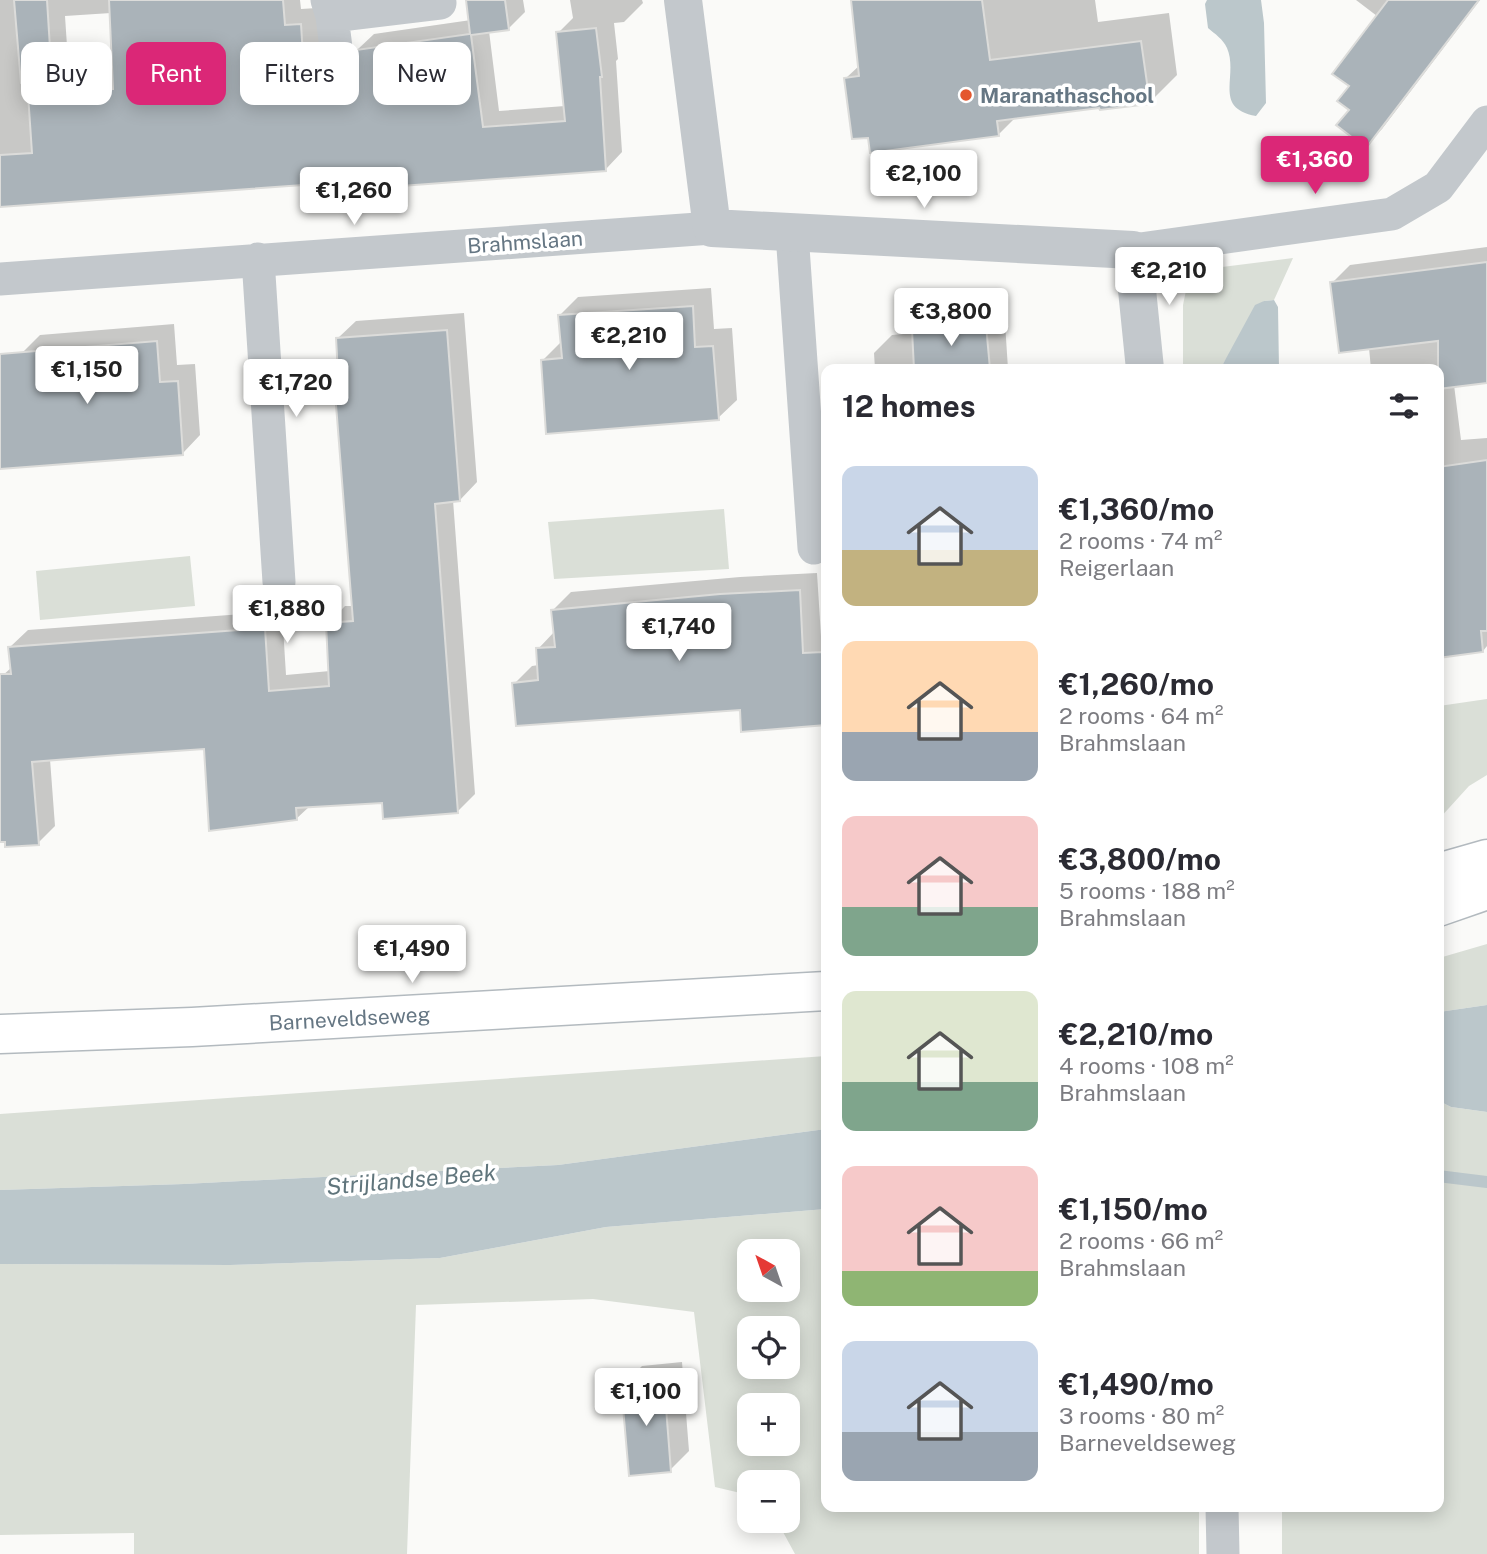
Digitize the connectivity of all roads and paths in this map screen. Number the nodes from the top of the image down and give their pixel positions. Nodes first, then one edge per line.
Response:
1 (683, 0) edge
2 (440, 3) dead end
3 (330, 8) edge
4 (335, 42) edge
5 (1487, 122) edge
6 (712, 228) junction
7 (792, 233) junction
8 (1133, 250) junction
9 (258, 259) junction
10 (0, 279) edge
11 (1144, 364) edge
12 (814, 548) dead end
13 (279, 582) dead end
14 (1487, 859) edge
15 (1444, 871) edge
16 (1487, 890) edge
17 (1444, 905) edge
18 (821, 991) edge
19 (0, 1034) edge
20 (1222, 1512) edge
21 (1223, 1554) edge

1 - 6 street
2 - 3 street
3 - 4 street
5 - 8 street
6 - 7 street, Brahmslaan
6 - 9 street, Brahmslaan
7 - 8 street, Brahmslaan
7 - 12 street
8 - 11 street
9 - 10 street, Brahmslaan
9 - 13 street
14 - 15 main road
16 - 17 main road
18 - 19 main road, Barneveldseweg
20 - 21 street

